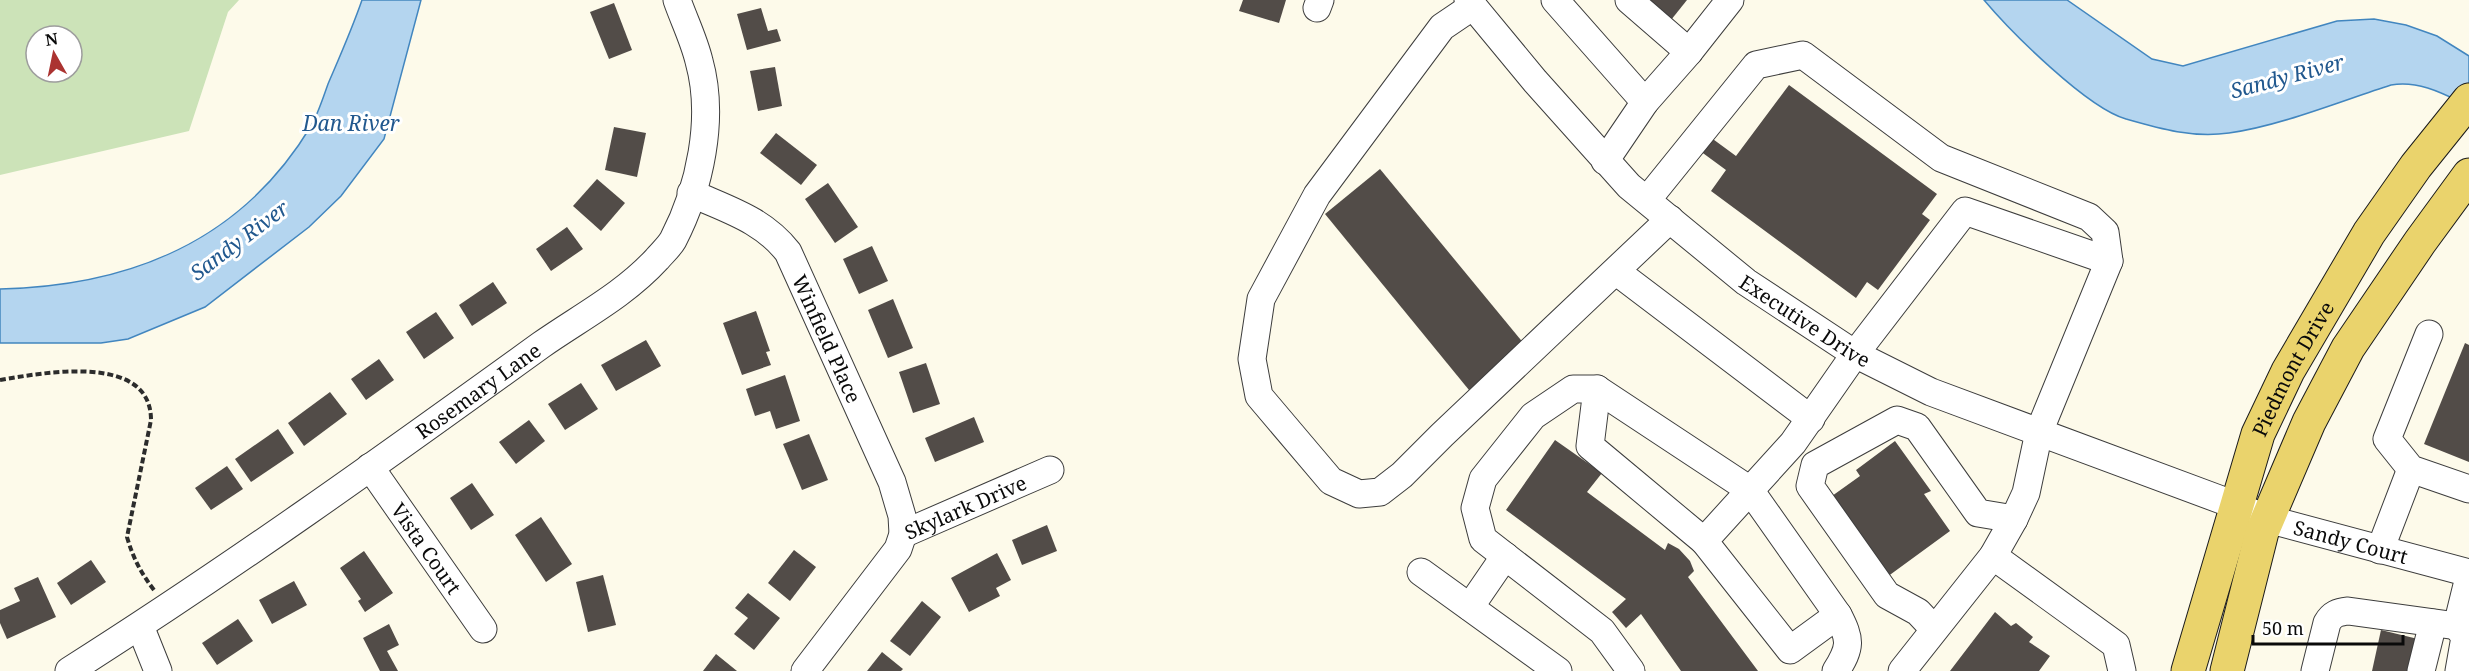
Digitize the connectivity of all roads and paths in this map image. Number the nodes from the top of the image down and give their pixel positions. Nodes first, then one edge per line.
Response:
1 (677, 0) edge
2 (1555, 0) edge
3 (1629, 0) edge
4 (1730, 0) edge
5 (1470, 3) edge
6 (1689, 52) junction
7 (2469, 100) edge
8 (1645, 102) junction
9 (1605, 160) junction
10 (2469, 175) edge
11 (691, 193) junction
12 (1647, 200) junction
13 (1670, 219) junction
14 (2109, 261) junction
15 (1617, 272) junction
16 (2429, 334) dead end
17 (1856, 354) junction
18 (0, 380) edge
19 (1917, 386) junction
20 (1597, 389) junction
21 (1811, 419) junction
22 (1897, 420) junction
23 (2039, 432) junction
24 (1793, 443) junction
25 (1815, 465) junction
26 (370, 467) junction
27 (2411, 469) junction
28 (1050, 470) dead end
29 (2469, 489) edge
30 (1750, 490) junction
31 (2235, 505) junction
32 (2014, 519) junction
33 (2267, 519) junction
34 (903, 534) junction
35 (1704, 542) junction
36 (2380, 550) junction
37 (1505, 556) junction
38 (1993, 556) junction
39 (1421, 572) dead end
40 (2469, 575) edge
41 (171, 604) junction
42 (1470, 607) junction
43 (1839, 615) junction
44 (2445, 625) junction
45 (140, 626) junction
46 (483, 629) dead end
47 (1934, 629) junction
48 (69, 671) edge
49 (158, 671) edge
50 (805, 671) edge
51 (1558, 671) edge
52 (1631, 671) edge
53 (1836, 671) edge
54 (1902, 671) edge
55 (2122, 671) edge
56 (2188, 671) edge
57 (2228, 671) edge
58 (2315, 671) edge
59 (2421, 671) edge
60 (2459, 671) edge

1 - 11 street, Rosemary Lane
2 - 8 street
3 - 6 street
4 - 6 street
5 - 9 street, Executive Drive
5 - 15 street
6 - 8 street
7 - 31 main road, Piedmont Drive
8 - 9 street
9 - 12 street, Executive Drive
10 - 33 main road, Piedmont Drive
11 - 26 street, Rosemary Lane
11 - 34 street, Winfield Place
12 - 13 street, Executive Drive
12 - 14 street
13 - 15 street
13 - 17 street, Executive Drive
14 - 17 street
14 - 23 street
15 - 21 street
16 - 27 street
17 - 19 street, Executive Drive
17 - 21 street
18 - 41 path
19 - 22 street
19 - 23 street, Executive Drive
20 - 30 street
20 - 35 street
20 - 37 street
21 - 24 street
22 - 25 street
22 - 32 street
23 - 31 street, Executive Drive
23 - 32 street
24 - 25 street
24 - 30 street
25 - 47 street
26 - 41 street, Rosemary Lane
26 - 46 street, Vista Court
27 - 29 street
27 - 36 street
28 - 34 street, Skylark Drive
30 - 35 street
30 - 43 street
31 - 33 street, Sandy Court
31 - 56 main road, Piedmont Drive
32 - 38 street
33 - 36 street, Sandy Court
33 - 57 main road, Piedmont Drive
34 - 50 street, Skylark Drive
35 - 43 street
36 - 40 street, Sandy Court
37 - 42 street
37 - 52 street
38 - 47 street
38 - 55 street
39 - 42 street
40 - 44 street
41 - 45 street, Rosemary Lane
42 - 51 street
43 - 53 street
44 - 58 street
44 - 59 street
44 - 60 street
45 - 48 street, Rosemary Lane
45 - 49 street
47 - 54 street

